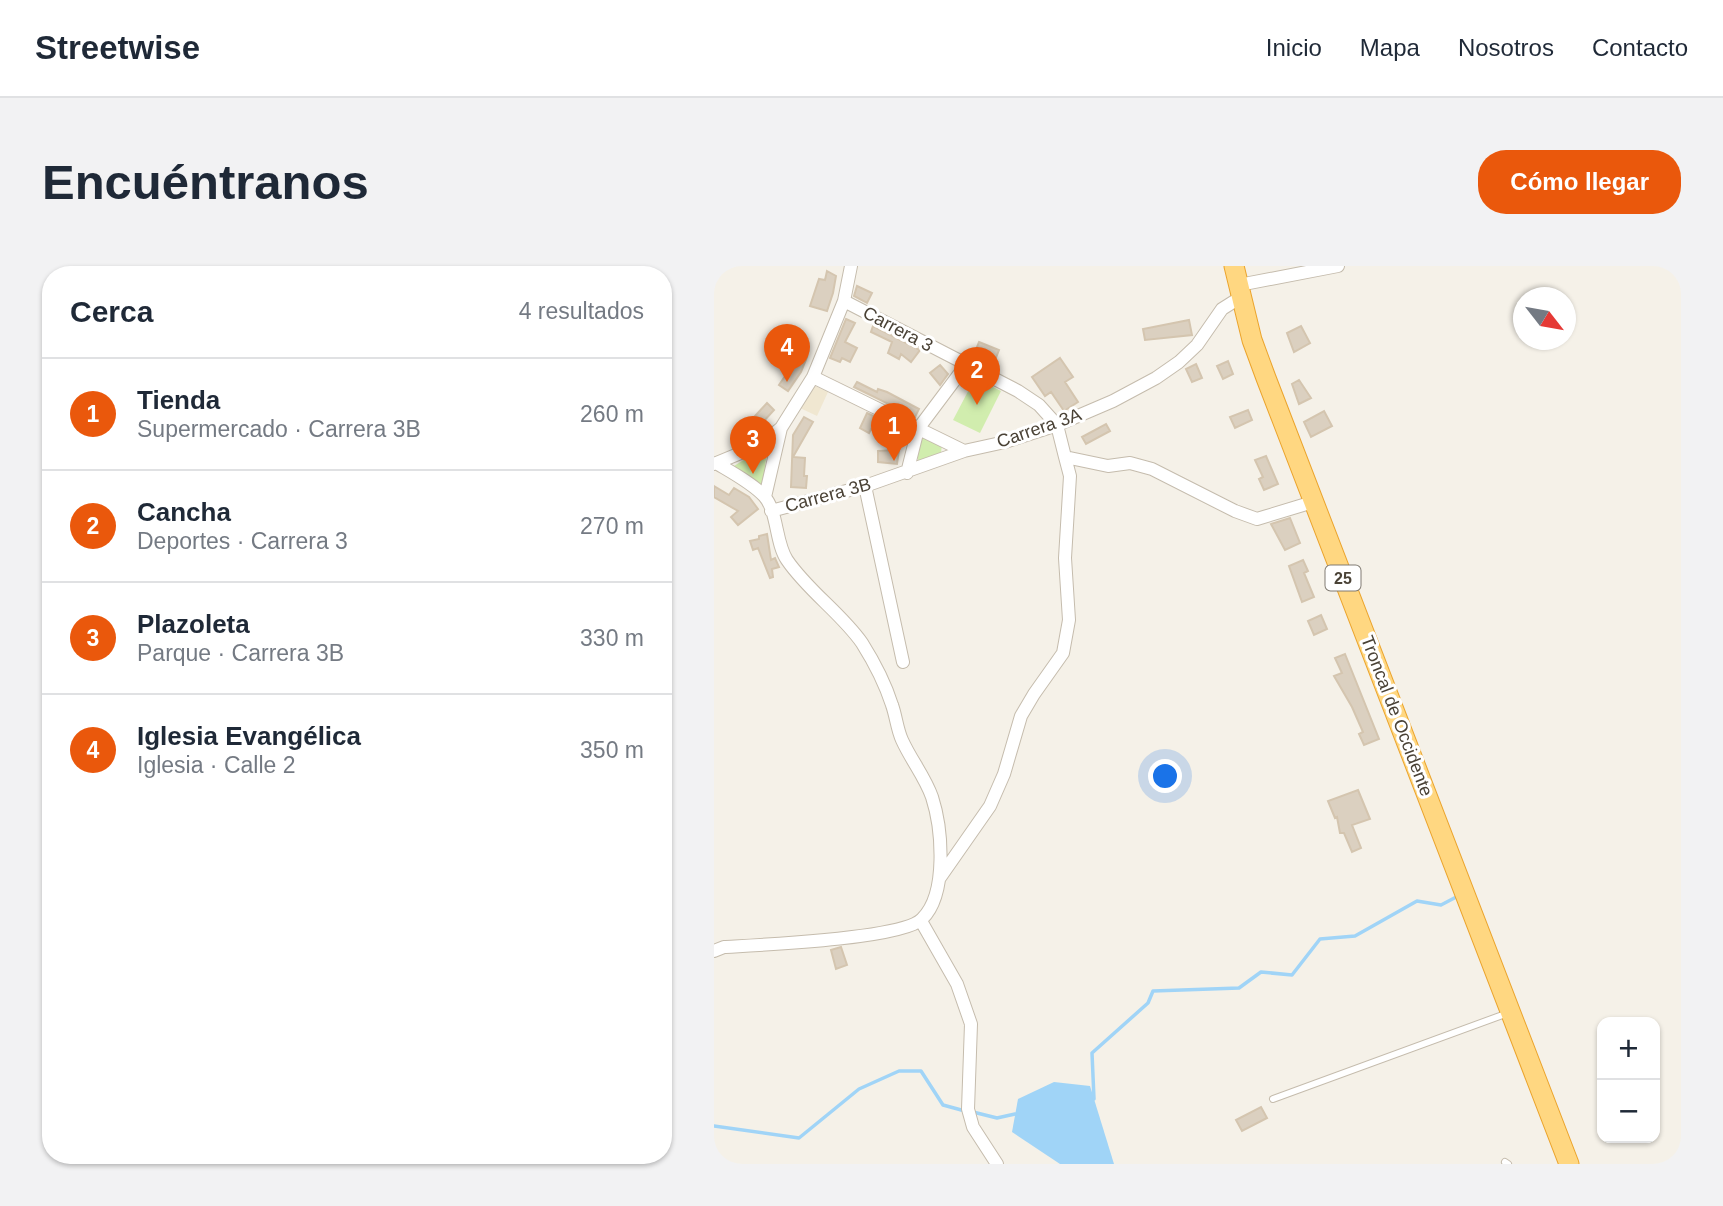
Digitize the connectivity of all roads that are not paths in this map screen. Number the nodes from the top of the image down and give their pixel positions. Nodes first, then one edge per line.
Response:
1 (851, 266) edge
2 (1338, 266) edge
3 (1238, 283) edge
4 (844, 301) junction
5 (966, 365) junction
6 (813, 377) junction
7 (1057, 425) junction
8 (781, 428) junction
9 (918, 429) junction
10 (964, 451) junction
11 (1065, 457) junction
12 (715, 463) edge
13 (907, 472) junction
14 (865, 486) junction
15 (765, 497) junction
16 (1314, 502) junction
17 (771, 511) junction
18 (903, 662) dead end
19 (938, 880) junction
20 (921, 921) junction
21 (714, 951) edge
22 (1510, 1013) junction
23 (1273, 1099) dead end
24 (997, 1164) edge
25 (1569, 1164) edge

1 - 4 street
2 - 3 street
3 - 7 street, Carrera 3A
3 - 16 highway, Troncal de Occidente / 25
4 - 5 street, Carrera 3
4 - 6 street
5 - 7 street, Carrera 3
5 - 9 street
6 - 8 street
6 - 9 street
7 - 10 street, Carrera 3A
7 - 11 street
8 - 12 street
8 - 15 street
9 - 10 street
9 - 13 street
10 - 13 street, Carrera 3B
11 - 16 street
11 - 19 street
12 - 15 street, Carrera 3B
13 - 14 street, Carrera 3B
14 - 17 street, Carrera 3B
14 - 18 street
15 - 17 street, Carrera 3B
16 - 22 highway, Troncal de Occidente / 25
17 - 19 street, Carrera 3B
19 - 20 street
20 - 21 street
20 - 24 street
22 - 23 lane
22 - 25 highway, Troncal de Occidente / 25

